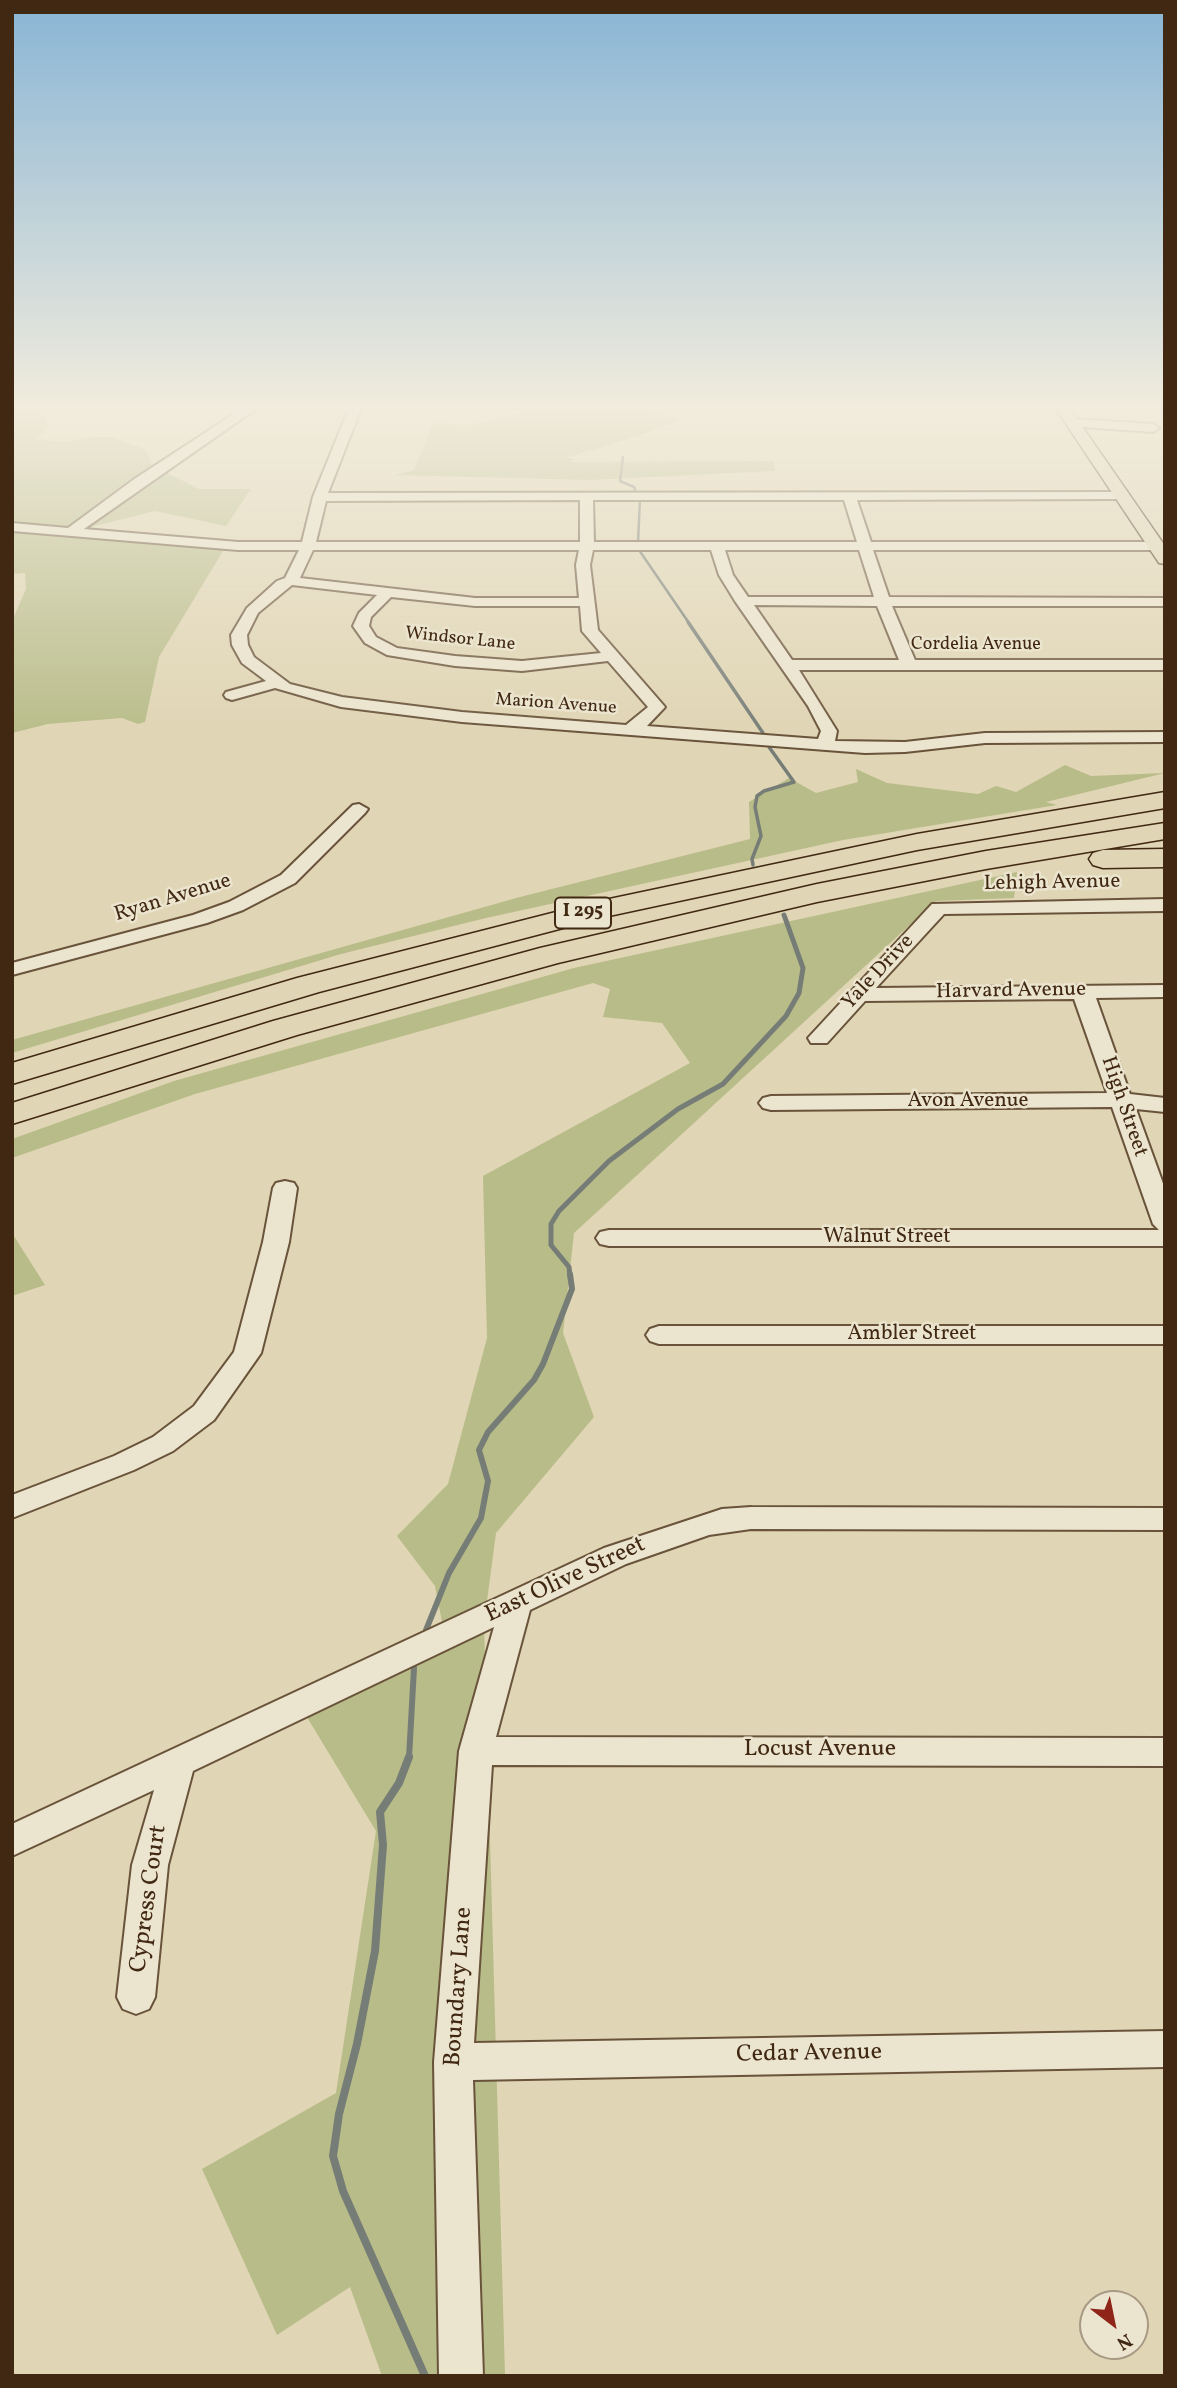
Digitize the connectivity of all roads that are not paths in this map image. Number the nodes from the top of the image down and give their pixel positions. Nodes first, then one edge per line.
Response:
1 (91, 517) edge
2 (315, 517) edge
3 (586, 517) edge
4 (856, 517) edge
5 (1137, 517) edge
6 (12, 527) edge
7 (71, 532) junction
8 (587, 545) junction
9 (716, 545) junction
10 (866, 545) junction
11 (308, 546) junction
12 (1160, 552) edge
13 (291, 581) junction
14 (387, 593) junction
15 (742, 601) junction
16 (883, 601) junction
17 (586, 602) junction
18 (1165, 602) edge
19 (609, 656) junction
20 (788, 665) junction
21 (1165, 665) edge
22 (909, 666) junction
23 (276, 683) junction
24 (232, 695) dead end
25 (631, 729) junction
26 (1165, 737) edge
27 (825, 744) junction
28 (1165, 777) edge
29 (1165, 800) edge
30 (359, 809) dead end
31 (1165, 831) edge
32 (1165, 858) edge
33 (752, 875) junction
34 (817, 893) junction
35 (1165, 905) edge
36 (939, 908) joint
37 (12, 969) edge
38 (1082, 990) junction
39 (1165, 991) edge
40 (857, 995) junction
41 (819, 1038) dead end
42 (12, 1074) edge
43 (1121, 1100) junction
44 (771, 1103) dead end
45 (1165, 1105) edge
46 (12, 1114) edge
47 (285, 1188) dead end
48 (1165, 1224) edge
49 (609, 1238) dead end
50 (1165, 1238) edge
51 (659, 1335) dead end
52 (1165, 1335) edge
53 (12, 1507) edge
54 (1165, 1519) edge
55 (516, 1603) junction
56 (476, 1751) junction
57 (1165, 1752) edge
58 (179, 1762) junction
59 (12, 1841) edge
60 (136, 1997) dead end
61 (1165, 2049) edge
62 (453, 2062) junction
63 (461, 2376) edge

1 - 7 street
2 - 11 street, Marion Avenue
3 - 8 street
4 - 10 street
5 - 12 main road
6 - 7 street
7 - 11 street
8 - 9 street
8 - 11 street
8 - 17 street
9 - 10 street
9 - 15 street
10 - 12 street
10 - 16 street
11 - 13 street, Marion Avenue
13 - 14 street
13 - 23 street, Marion Avenue
14 - 17 street
14 - 19 street, Windsor Lane
15 - 16 street
15 - 20 street
16 - 18 street
16 - 22 street
17 - 19 street
19 - 25 street
20 - 22 street, Cordelia Avenue
20 - 27 street
21 - 22 street, Cordelia Avenue
23 - 24 street
23 - 25 street, Marion Avenue
25 - 27 street, Marion Avenue
26 - 27 street, Marion Avenue
28 - 33 highway
29 - 33 highway, I 295
30 - 37 street, Ryan Avenue
31 - 34 highway, I 295
32 - 34 highway
33 - 42 highway, I 295
34 - 46 highway, I 295
35 - 36 street, Lehigh Avenue
36 - 40 street, Yale Drive
38 - 39 street, Harvard Avenue
38 - 40 street, Harvard Avenue
38 - 43 street, High Street
40 - 41 street, Yale Drive
43 - 44 street, Avon Avenue
43 - 45 street, Avon Avenue
43 - 48 street, High Street
47 - 53 street
49 - 50 street, Walnut Street
51 - 52 street, Ambler Street
54 - 55 street, East Olive Street
55 - 56 street, Boundary Lane
55 - 58 street, East Olive Street
56 - 57 street, Locust Avenue
56 - 62 street, Boundary Lane
58 - 59 street, East Olive Street
58 - 60 street, Cypress Court
61 - 62 street, Cedar Avenue
62 - 63 street, Boundary Lane

